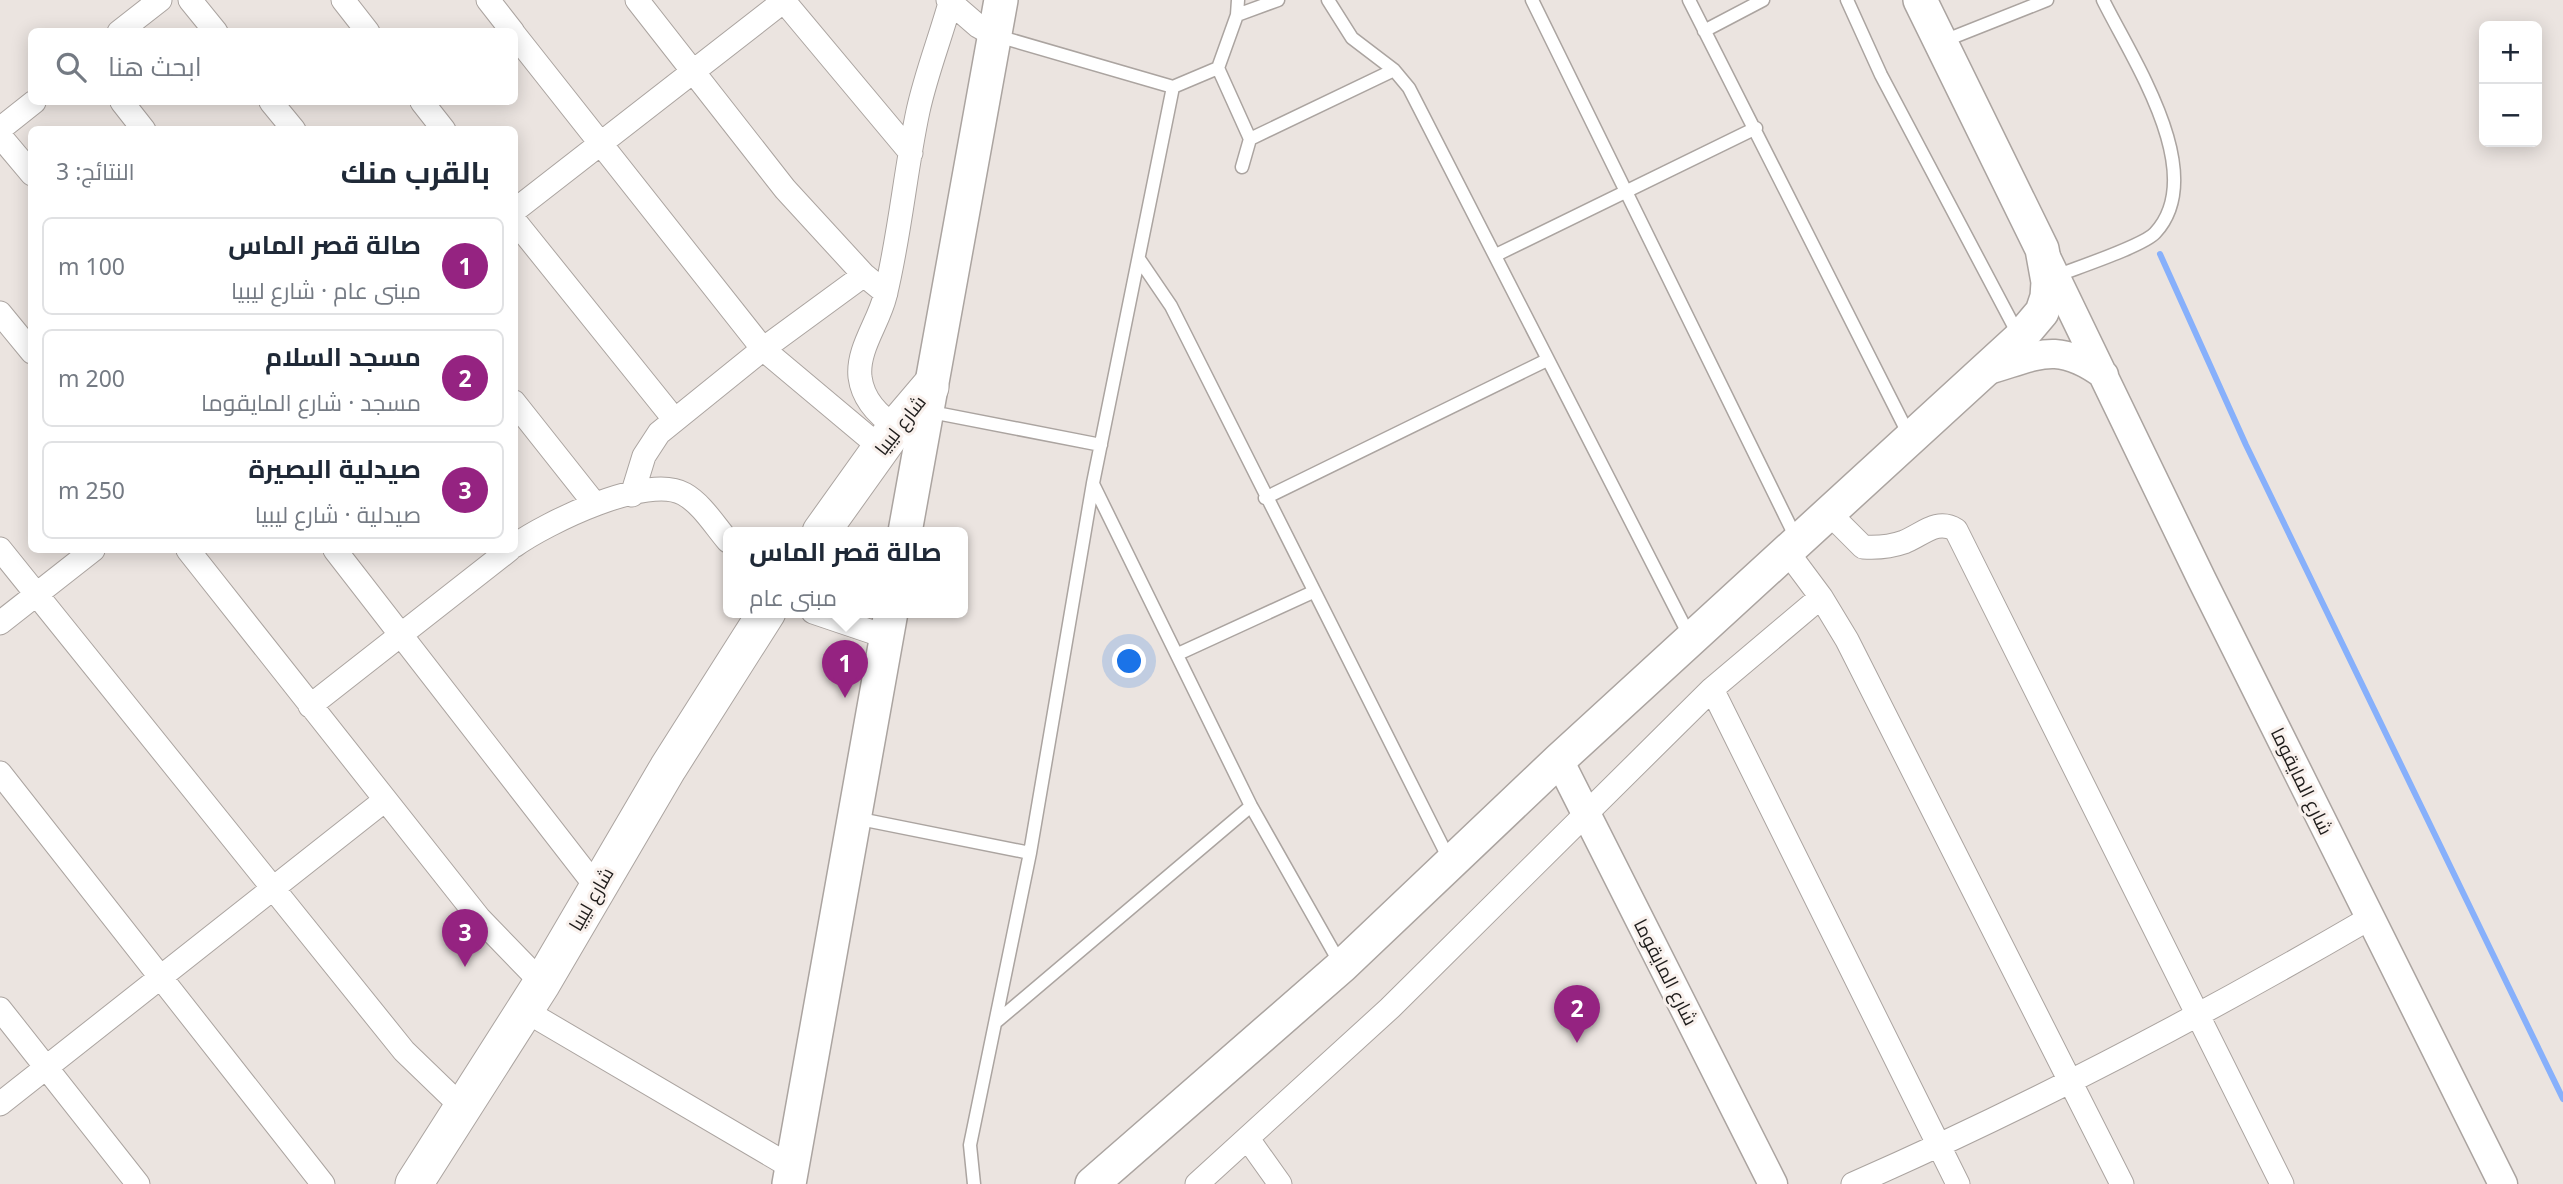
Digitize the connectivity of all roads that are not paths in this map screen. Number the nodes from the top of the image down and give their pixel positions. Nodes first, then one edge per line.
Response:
1 (160, 0) edge
2 (190, 0) edge
3 (344, 0) edge
4 (488, 0) edge
5 (637, 0) edge
6 (784, 0) edge
7 (1000, 0) edge
8 (1237, 0) edge
9 (1278, 0) edge
10 (1328, 0) edge
11 (1532, 0) edge
12 (1689, 0) edge
13 (1763, 0) edge
14 (1847, 0) edge
15 (1920, 0) edge
16 (2047, 0) edge
17 (2103, 0) edge
18 (949, 2) edge
19 (1237, 15) junction
20 (124, 28) edge
21 (213, 28) edge
22 (365, 28) edge
23 (510, 28) edge
24 (1704, 31) junction
25 (994, 35) junction
26 (518, 38) edge
27 (1941, 42) junction
28 (1218, 68) junction
29 (1394, 70) junction
30 (695, 72) junction
31 (1173, 87) junction
32 (29, 105) edge
33 (124, 105) edge
34 (273, 105) edge
35 (424, 105) edge
36 (141, 126) edge
37 (291, 126) edge
38 (441, 126) edge
39 (1756, 128) junction
40 (0, 129) edge
41 (0, 136) edge
42 (1250, 139) junction
43 (602, 143) junction
44 (911, 153) junction
45 (1242, 167) dead end
46 (28, 169) edge
47 (1627, 193) junction
48 (518, 208) edge
49 (518, 225) edge
50 (1496, 255) junction
51 (1139, 259) junction
52 (2049, 262) junction
53 (864, 275) junction
54 (886, 293) junction
55 (0, 313) edge
56 (2020, 338) junction
57 (28, 347) edge
58 (763, 349) junction
59 (1547, 360) junction
60 (1985, 371) junction
61 (2104, 375) junction
62 (518, 407) edge
63 (908, 418) junction
64 (674, 419) junction
65 (1910, 437) junction
66 (1101, 445) junction
67 (1093, 483) junction
68 (632, 495) junction
69 (1265, 498) junction
70 (594, 503) junction
71 (1828, 512) junction
72 (825, 527) edge
73 (905, 527) edge
74 (723, 535) edge
75 (518, 543) edge
76 (1791, 545) junction
77 (0, 549) edge
78 (89, 553) edge
79 (190, 553) edge
80 (337, 553) edge
81 (494, 554) edge
82 (1313, 592) junction
83 (36, 594) junction
84 (1821, 597) junction
85 (763, 618) edge
86 (848, 618) edge
87 (0, 623) edge
88 (889, 625) edge
89 (401, 635) junction
90 (1691, 638) junction
91 (1178, 654) junction
92 (1712, 689) junction
93 (310, 706) junction
94 (1559, 760) junction
95 (0, 774) edge
96 (385, 800) junction
97 (1251, 806) junction
98 (1586, 813) junction
99 (855, 818) junction
100 (1030, 853) junction
101 (1450, 861) junction
102 (274, 886) junction
103 (598, 888) junction
104 (2370, 918) junction
105 (1342, 966) junction
106 (159, 977) junction
107 (533, 997) junction
108 (0, 1009) edge
109 (2200, 1016) junction
110 (996, 1021) junction
111 (47, 1068) junction
112 (2071, 1082) junction
113 (0, 1104) edge
114 (461, 1107) junction
115 (1248, 1139) junction
116 (1940, 1146) junction
117 (791, 1176) edge
118 (138, 1184) edge
119 (323, 1184) edge
120 (414, 1184) edge
121 (974, 1184) edge
122 (1092, 1184) edge
123 (1197, 1184) edge
124 (1280, 1184) edge
125 (1773, 1184) edge
126 (1853, 1184) edge
127 (1958, 1184) edge
128 (2122, 1184) edge
129 (2283, 1184) edge
130 (2503, 1184) edge

1 - 20 street
2 - 21 street
3 - 22 street
4 - 23 street
5 - 30 street
6 - 30 street
6 - 44 street
7 - 25 main road
8 - 19 lane
9 - 19 lane
10 - 29 lane
11 - 47 lane
12 - 24 lane
13 - 24 lane
14 - 56 lane
15 - 27 main road
16 - 27 lane
17 - 52 lane
18 - 25 street
18 - 44 street
19 - 28 lane
24 - 39 lane
25 - 31 lane
25 - 63 main road
26 - 43 street
27 - 52 main road
28 - 31 lane
28 - 42 lane
29 - 42 lane
29 - 50 lane
30 - 43 street
30 - 53 street
31 - 51 lane
32 - 40 street
33 - 36 street
34 - 37 street
35 - 38 street
39 - 47 lane
39 - 65 lane
41 - 46 street
42 - 45 lane
43 - 48 street
43 - 58 street
44 - 54 street
47 - 50 lane
47 - 76 lane
49 - 64 street
50 - 59 lane
51 - 66 lane
51 - 69 lane
52 - 56 main road
52 - 61 street, شارع المايقوما
53 - 54 street
53 - 58 street
54 - 63 street
55 - 57 street
56 - 60 main road
58 - 63 street
58 - 64 street
59 - 69 lane
59 - 90 lane
60 - 61 street
60 - 65 main road
61 - 104 street, شارع المايقوما
62 - 70 street
63 - 66 lane
63 - 72 main road, شارع ليبيا
63 - 73 main road
64 - 68 street
65 - 71 main road
66 - 67 lane
67 - 91 lane
67 - 100 lane
68 - 70 street
68 - 74 street
69 - 82 lane
70 - 75 street
71 - 76 main road
71 - 109 street
76 - 84 street
76 - 90 main road
77 - 83 street
78 - 83 street
79 - 93 street
80 - 89 street
81 - 89 street
82 - 91 lane
82 - 101 lane
83 - 87 street
83 - 102 street
84 - 92 street
84 - 112 street
85 - 103 main road, شارع ليبيا
86 - 88 street
88 - 99 main road
89 - 93 street
89 - 103 street
90 - 94 main road
91 - 97 lane
92 - 98 street
92 - 116 street
93 - 96 street
94 - 98 street, شارع المايقوما
94 - 101 main road
95 - 106 street
96 - 102 street
96 - 107 street
97 - 105 lane
97 - 110 lane
98 - 115 street
98 - 125 street, شارع المايقوما
99 - 100 lane
99 - 117 main road
100 - 110 lane
101 - 105 main road
102 - 106 street
102 - 114 street
103 - 107 main road, شارع ليبيا
104 - 109 street
104 - 130 street, شارع المايقوما
105 - 122 main road
106 - 111 street
106 - 119 street
107 - 114 main road, شارع ليبيا
107 - 117 street
108 - 111 street
109 - 112 street
109 - 129 street
110 - 121 lane
111 - 113 street
111 - 118 street
112 - 116 street
112 - 128 street
114 - 120 main road, شارع ليبيا
115 - 123 street
115 - 124 street
116 - 126 street
116 - 127 street

